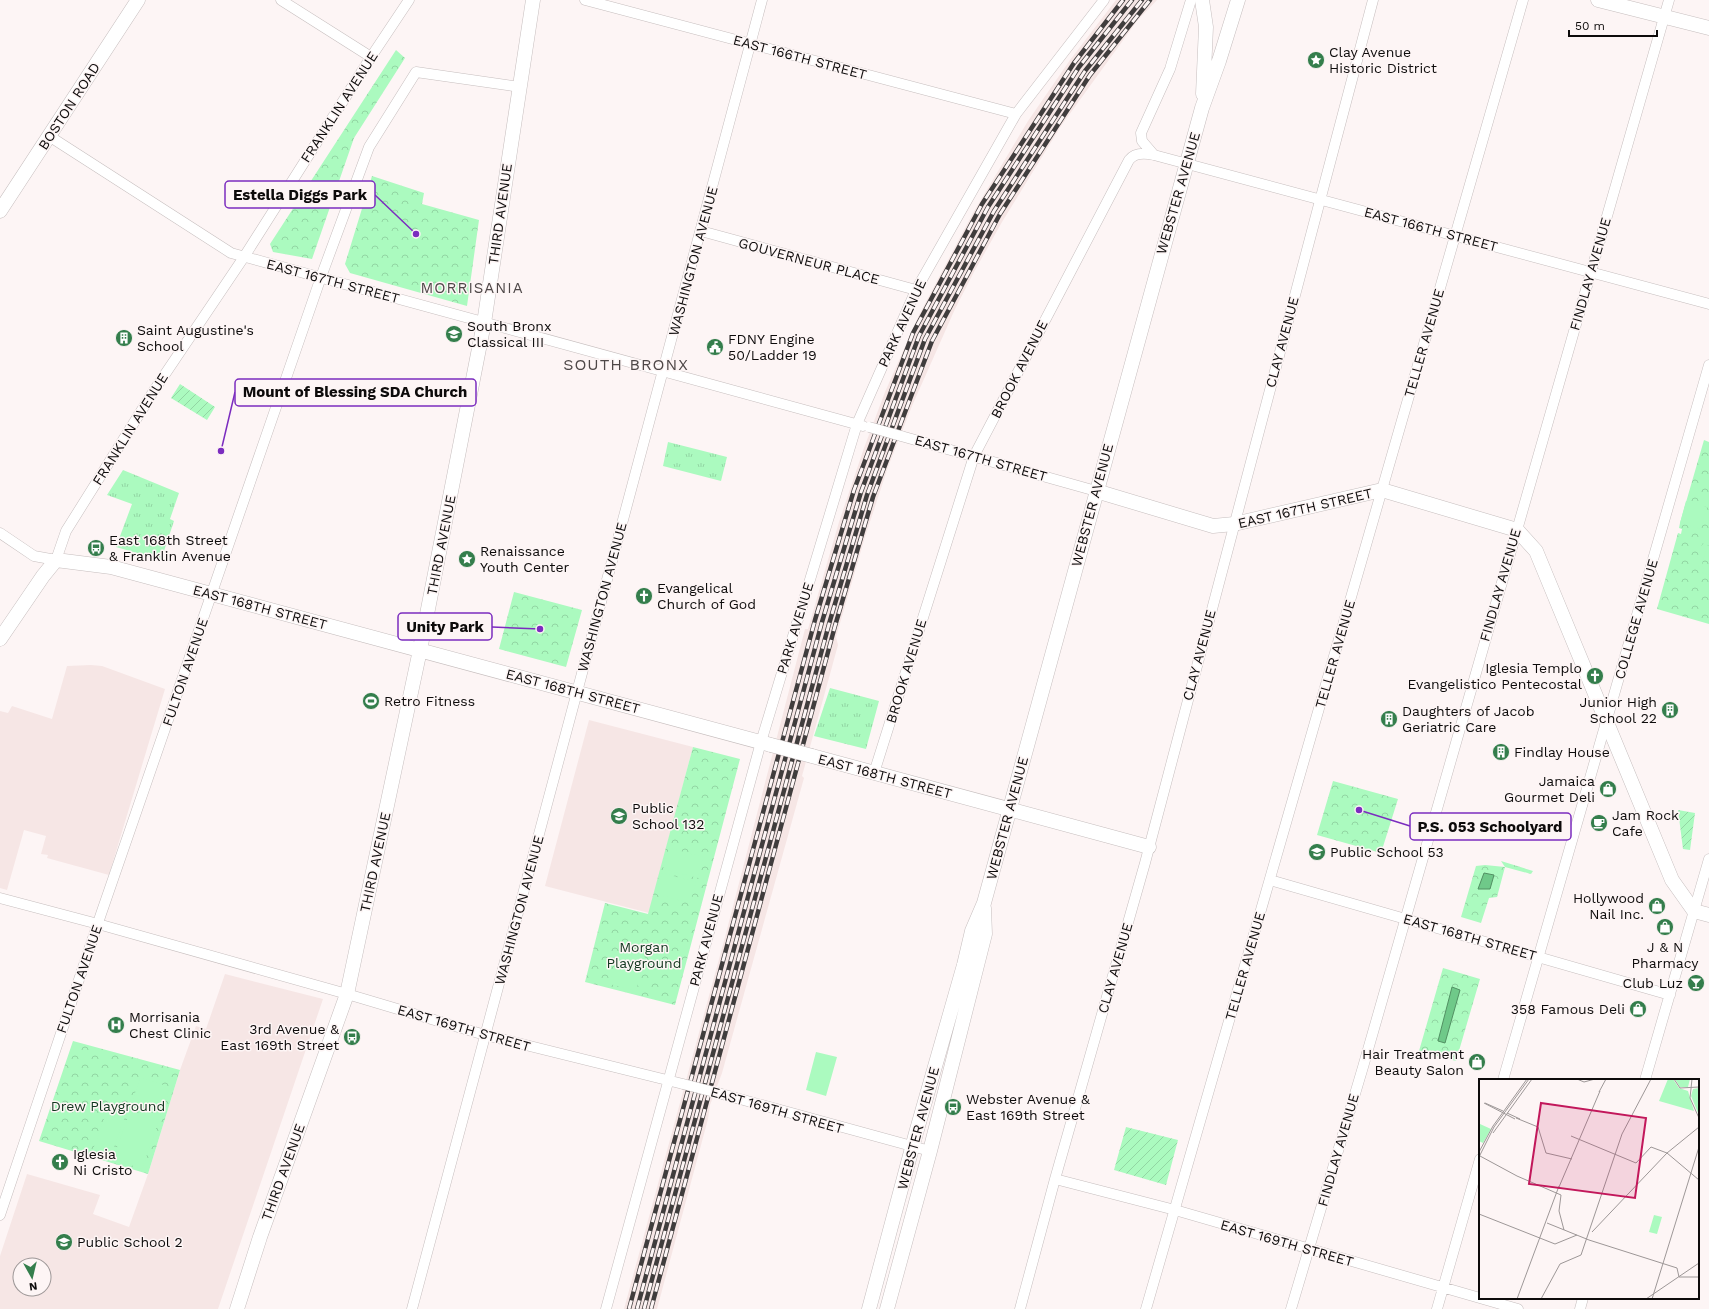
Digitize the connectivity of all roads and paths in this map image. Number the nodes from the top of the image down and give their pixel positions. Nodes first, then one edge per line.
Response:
1 (138, 0) edge
2 (281, 0) edge
3 (410, 0) edge
4 (533, 0) edge
5 (585, 0) edge
6 (762, 0) edge
7 (1104, 0) edge
8 (1192, 0) edge
9 (1202, 0) edge
10 (1232, 0) edge
11 (1238, 0) edge
12 (1373, 0) edge
13 (1523, 0) edge
14 (1598, 0) edge
15 (1669, 0) edge
16 (1664, 16) junction
17 (1230, 24) junction
18 (1709, 28) edge
19 (750, 44) junction
20 (371, 57) junction
21 (520, 87) junction
22 (1202, 108) junction
23 (1016, 114) junction
24 (49, 136) junction
25 (1154, 154) junction
26 (1186, 164) junction
27 (1320, 199) junction
28 (0, 211) edge
29 (701, 231) junction
30 (1455, 236) junction
31 (244, 257) junction
32 (1590, 272) junction
33 (321, 277) junction
34 (916, 290) junction
35 (1709, 304) edge
36 (484, 323) junction
37 (1709, 365) edge
38 (663, 371) junction
39 (857, 424) junction
40 (974, 456) junction
41 (1382, 490) junction
42 (1096, 491) junction
43 (1234, 524) junction
44 (1517, 530) junction
45 (0, 533) edge
46 (56, 560) junction
47 (212, 593) junction
48 (0, 640) edge
49 (420, 650) junction
50 (576, 692) junction
51 (1607, 721) junction
52 (766, 744) junction
53 (874, 773) junction
54 (1010, 808) junction
55 (1149, 846) junction
56 (1709, 859) edge
57 (1270, 880) junction
58 (0, 898) edge
59 (984, 903) junction
60 (1694, 911) junction
61 (1709, 915) edge
62 (1404, 918) junction
63 (98, 924) junction
64 (1538, 957) junction
65 (347, 994) junction
66 (1670, 995) junction
67 (486, 1035) junction
68 (1503, 1079) edge
69 (1646, 1079) edge
70 (668, 1081) junction
71 (912, 1147) junction
72 (930, 1151) junction
73 (1479, 1162) edge
74 (1055, 1179) junction
75 (1175, 1210) junction
76 (0, 1215) edge
77 (1309, 1249) junction
78 (1443, 1288) junction
79 (1479, 1298) edge
80 (1482, 1299) edge
81 (1583, 1299) edge
82 (236, 1309) edge
83 (412, 1309) edge
84 (606, 1309) edge
85 (869, 1309) edge
86 (887, 1309) edge
87 (1020, 1309) edge
88 (1146, 1309) edge
89 (1291, 1309) edge
90 (1437, 1309) edge
91 (1518, 1309) edge
92 (1580, 1309) edge

1 - 24 main road, BOSTON ROAD
2 - 20 street
3 - 20 street, FRANKLIN AVENUE
4 - 21 main road, THIRD AVENUE
5 - 19 street, EAST 166TH STREET
6 - 19 street, WASHINGTON AVENUE
7 - 23 street, PARK AVENUE
8 - 25 street
9 - 22 main road, WEBSTER AVENUE
10 - 17 main road, WEBSTER AVENUE
11 - 17 main road, WEBSTER AVENUE
12 - 27 street, CLAY AVENUE
13 - 30 street, TELLER AVENUE
14 - 16 main road
15 - 16 street, FINDLAY AVENUE
16 - 18 main road
16 - 32 street, FINDLAY AVENUE
17 - 22 main road, WEBSTER AVENUE
19 - 23 street, EAST 166TH STREET
19 - 29 street, WASHINGTON AVENUE
20 - 31 street, FRANKLIN AVENUE
21 - 33 street, FULTON AVENUE
21 - 36 main road, THIRD AVENUE
22 - 26 main road, WEBSTER AVENUE
23 - 34 street, PARK AVENUE
24 - 28 main road, BOSTON ROAD
24 - 31 street, EAST 167TH STREET
25 - 26 street, EAST 166TH STREET
25 - 40 street, BROOK AVENUE
26 - 27 street, EAST 166TH STREET
26 - 42 main road, WEBSTER AVENUE
27 - 30 street, EAST 166TH STREET
27 - 43 street, CLAY AVENUE
29 - 34 street, GOUVERNEUR PLACE
29 - 38 street, WASHINGTON AVENUE
30 - 32 street, EAST 166TH STREET
30 - 41 street, TELLER AVENUE
31 - 33 street, EAST 167TH STREET
31 - 46 street, FRANKLIN AVENUE
32 - 35 street, EAST 166TH STREET
32 - 44 street, FINDLAY AVENUE
33 - 36 street, EAST 167TH STREET
33 - 47 street, FULTON AVENUE
34 - 39 street, PARK AVENUE
36 - 38 street, EAST 167TH STREET
36 - 49 main road, THIRD AVENUE
37 - 51 street, COLLEGE AVENUE
38 - 39 street, EAST 167TH STREET
38 - 50 street, WASHINGTON AVENUE
39 - 40 street, EAST 167TH STREET, bridge
39 - 52 street, PARK AVENUE
40 - 42 street, EAST 167TH STREET
40 - 53 street, BROOK AVENUE
41 - 43 main road, EAST 167TH STREET
41 - 44 main road, EAST 167TH STREET
41 - 57 street, TELLER AVENUE
42 - 43 main road, EAST 167TH STREET
42 - 54 main road, WEBSTER AVENUE
43 - 55 street, CLAY AVENUE
44 - 51 main road
44 - 62 street, FINDLAY AVENUE
45 - 46 street, EAST 168TH STREET
46 - 47 main road, EAST 168TH STREET
46 - 48 main road, FRANKLIN AVENUE
47 - 49 main road, EAST 168TH STREET
47 - 63 street, FULTON AVENUE
49 - 50 main road, EAST 168TH STREET
49 - 65 main road, THIRD AVENUE
50 - 52 main road, EAST 168TH STREET
50 - 67 street, WASHINGTON AVENUE
51 - 60 main road
51 - 64 street, COLLEGE AVENUE
52 - 53 main road, EAST 168TH STREET, bridge
52 - 70 street, PARK AVENUE
53 - 54 main road, EAST 168TH STREET
54 - 55 main road, EAST 168TH STREET
54 - 59 main road, WEBSTER AVENUE
55 - 74 street, CLAY AVENUE
56 - 60 street
57 - 62 street, EAST 168TH STREET
57 - 75 street, TELLER AVENUE
58 - 63 street, EAST 169TH STREET
59 - 71 main road, WEBSTER AVENUE
59 - 72 main road, WEBSTER AVENUE
60 - 61 main road
60 - 66 street
62 - 64 street, EAST 168TH STREET
62 - 77 street, FINDLAY AVENUE
63 - 65 street, EAST 169TH STREET
63 - 76 street, FULTON AVENUE
64 - 66 street, EAST 168TH STREET
64 - 68 street, COLLEGE AVENUE
65 - 67 street, EAST 169TH STREET
65 - 82 main road, THIRD AVENUE
66 - 69 street
67 - 70 street, EAST 169TH STREET
67 - 83 street, WASHINGTON AVENUE
70 - 71 street, EAST 169TH STREET, bridge
70 - 84 street, PARK AVENUE
71 - 72 street, EAST 169TH STREET
71 - 85 main road, WEBSTER AVENUE
72 - 86 main road, WEBSTER AVENUE
73 - 78 street
74 - 75 street, EAST 169TH STREET
74 - 87 street, CLAY AVENUE
75 - 77 street, EAST 169TH STREET
75 - 88 street, TELLER AVENUE
77 - 78 street, EAST 169TH STREET
77 - 89 street, FINDLAY AVENUE
78 - 79 street, EAST 169TH STREET
78 - 90 street
80 - 91 street, EAST 169TH STREET
81 - 92 street

